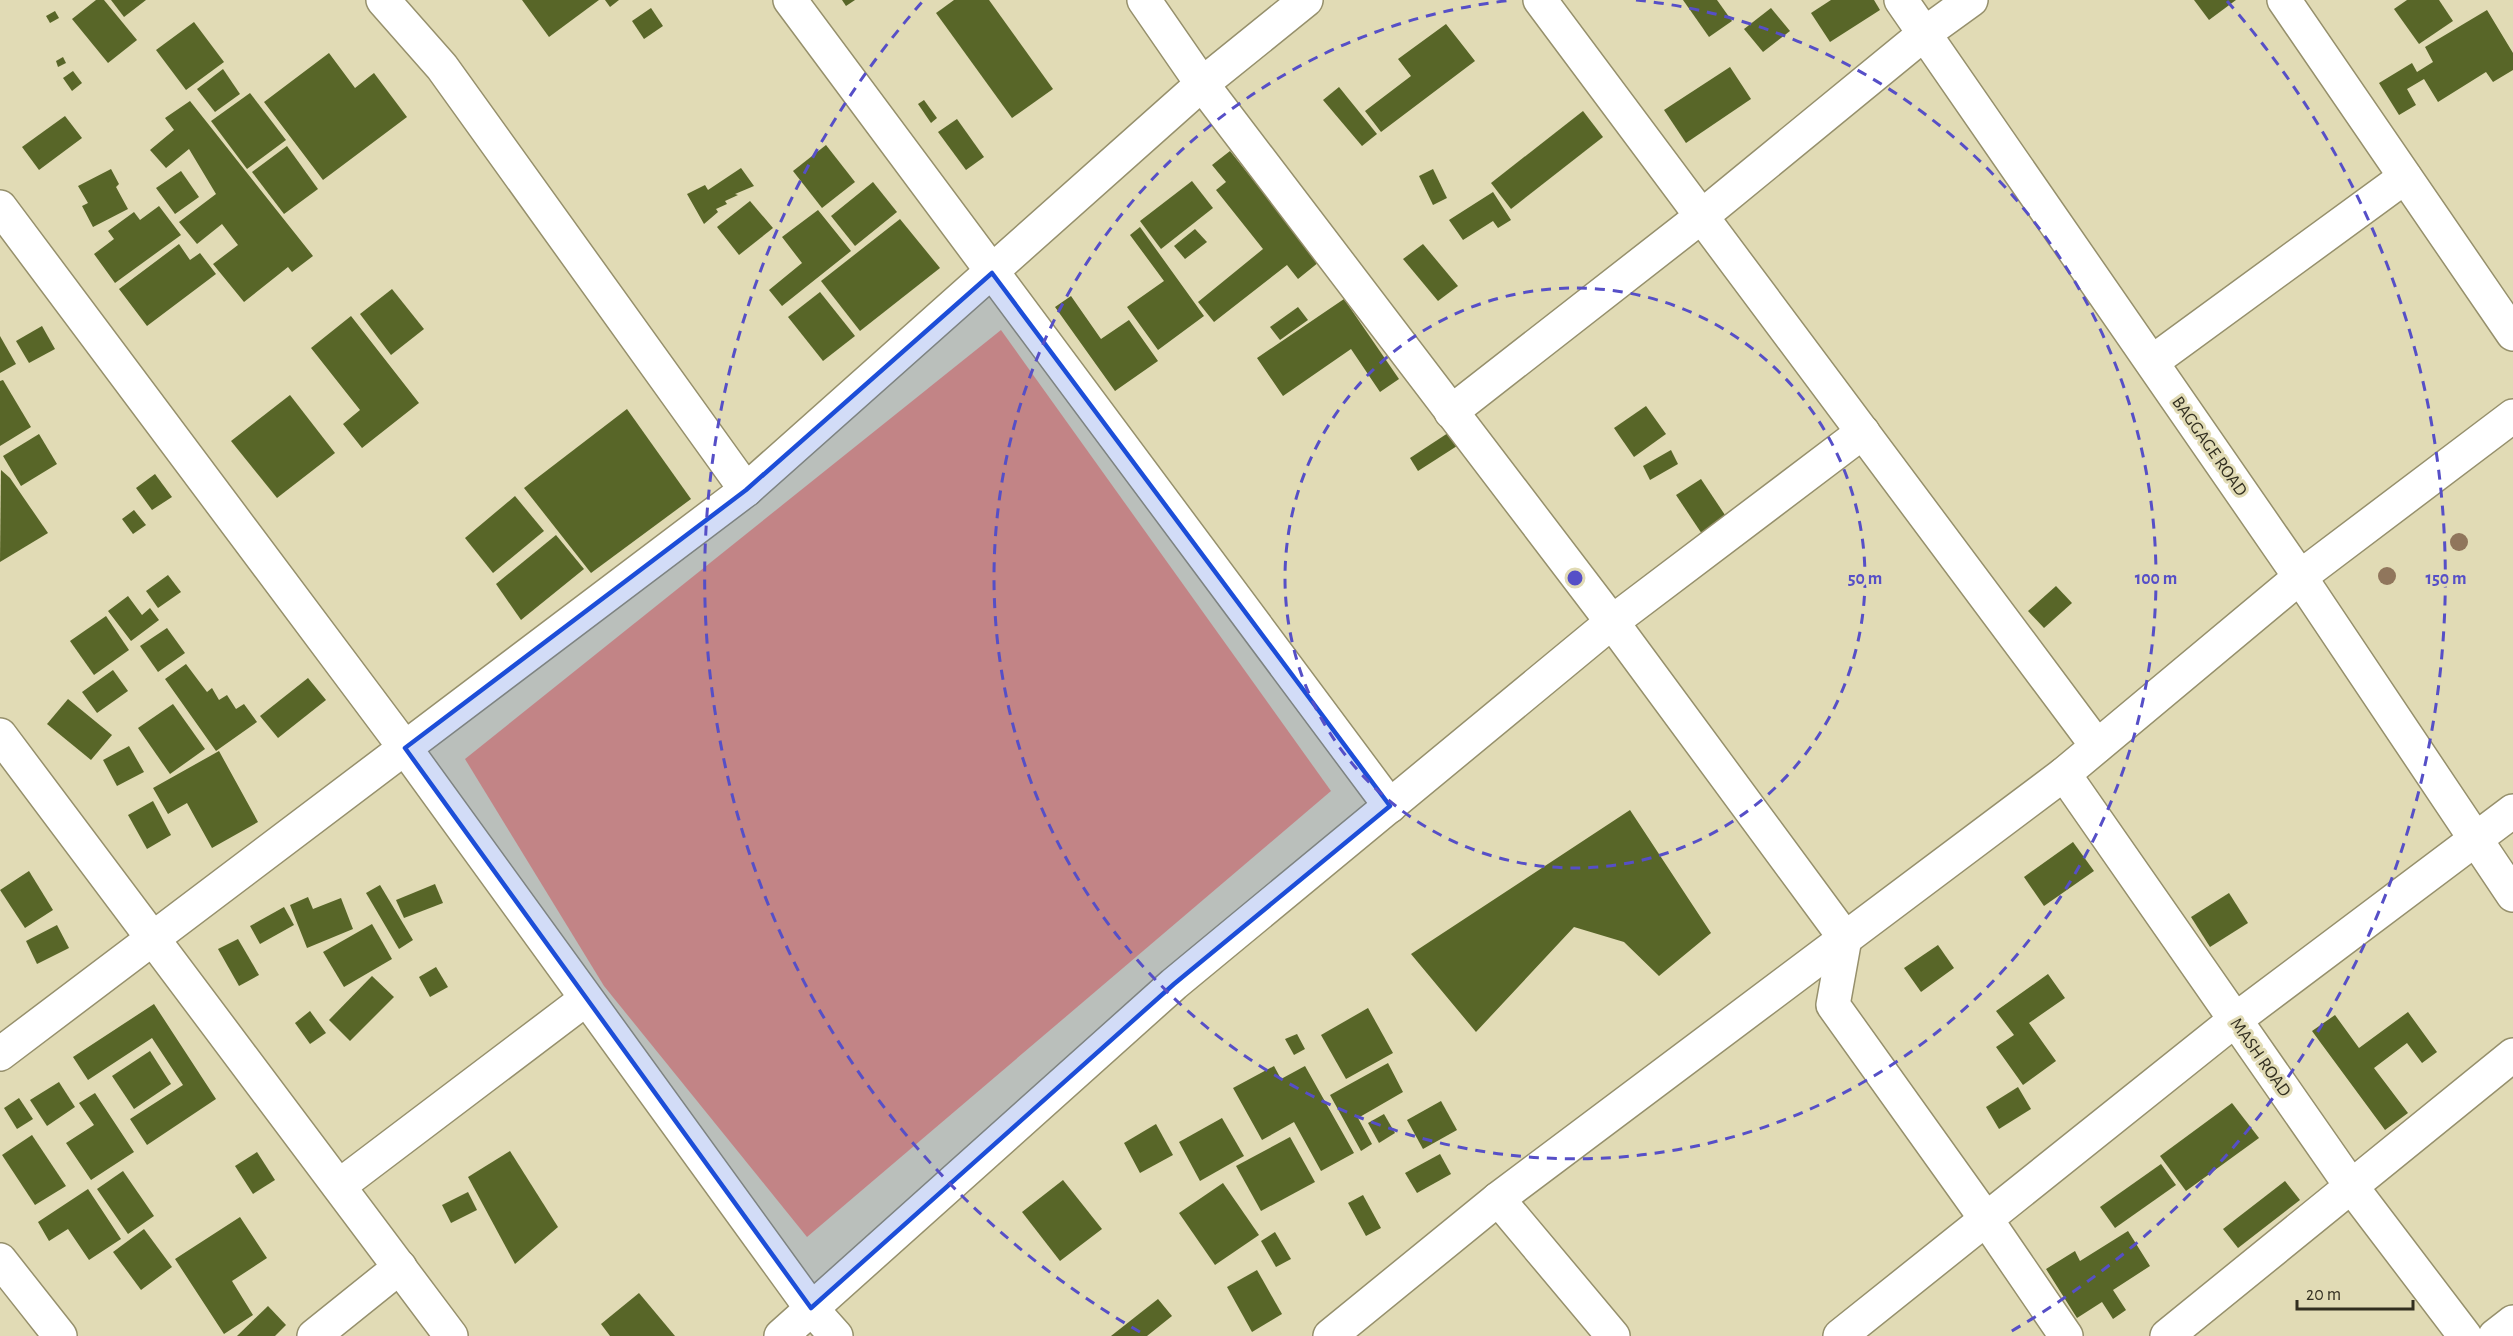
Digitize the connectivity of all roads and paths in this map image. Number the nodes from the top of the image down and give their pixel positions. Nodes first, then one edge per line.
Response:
1 (790, 0) edge
2 (1144, 0) edge
3 (1306, 0) edge
4 (1540, 0) edge
5 (1901, 0) edge
6 (1971, 0) edge
7 (2284, 0) edge
8 (386, 1) edge
9 (1924, 34) junction
10 (1202, 84) junction
11 (2405, 177) junction
12 (0, 207) edge
13 (1702, 216) junction
14 (992, 273) junction
15 (2513, 334) edge
16 (2152, 362) junction
17 (1451, 412) junction
18 (2513, 416) edge
19 (1863, 432) junction
20 (746, 490) junction
21 (2301, 577) junction
22 (1612, 622) junction
23 (0, 735) edge
24 (2097, 746) junction
25 (405, 748) junction
26 (2064, 774) junction
27 (1390, 806) junction
28 (2513, 811) edge
29 (2475, 840) junction
30 (2513, 895) edge
31 (153, 938) junction
32 (1845, 938) junction
33 (586, 999) junction
34 (2235, 1020) junction
35 (0, 1054) edge
36 (2513, 1055) edge
37 (339, 1186) junction
38 (2351, 1186) junction
39 (1498, 1199) junction
40 (1986, 1219) junction
41 (0, 1260) edge
42 (400, 1267) junction
43 (812, 1308) junction
44 (2513, 1322) edge
45 (60, 1336) edge
46 (314, 1336) edge
47 (451, 1336) edge
48 (781, 1336) edge
49 (836, 1336) edge
50 (1330, 1336) edge
51 (1613, 1336) edge
52 (1840, 1336) edge
53 (2066, 1336) edge
54 (2167, 1336) edge
55 (2465, 1336) edge
56 (2495, 1336) edge

1 - 14 street
2 - 10 street
3 - 10 street
4 - 13 street
5 - 9 street, BAGGAGE ROAD
6 - 9 street
7 - 11 street
8 - 20 street
9 - 13 street
9 - 16 street, BAGGAGE ROAD
10 - 14 street
10 - 17 street
11 - 15 street
11 - 16 street
12 - 25 street
13 - 17 street
13 - 19 street
14 - 20 street
14 - 27 street
16 - 21 street, BAGGAGE ROAD
17 - 22 street
18 - 21 street
19 - 22 street
19 - 24 street
20 - 25 street
21 - 24 street
21 - 29 street, BAGGAGE ROAD
22 - 27 street
22 - 32 street
23 - 31 street
24 - 26 street
25 - 31 street
25 - 33 street
26 - 32 street
26 - 34 street, MASH ROAD
27 - 43 street
28 - 29 street
29 - 30 street, BAGGAGE ROAD
29 - 34 street
31 - 35 street
31 - 37 street
32 - 39 street
32 - 40 street
33 - 37 street
33 - 43 street
34 - 38 street, MASH ROAD
34 - 40 street
36 - 38 street
37 - 42 street
38 - 54 street
38 - 55 street, MASH ROAD
39 - 50 street
39 - 51 street
40 - 52 street
40 - 53 street
41 - 45 street
42 - 46 street
42 - 47 street
43 - 48 street
43 - 49 street
44 - 56 street

